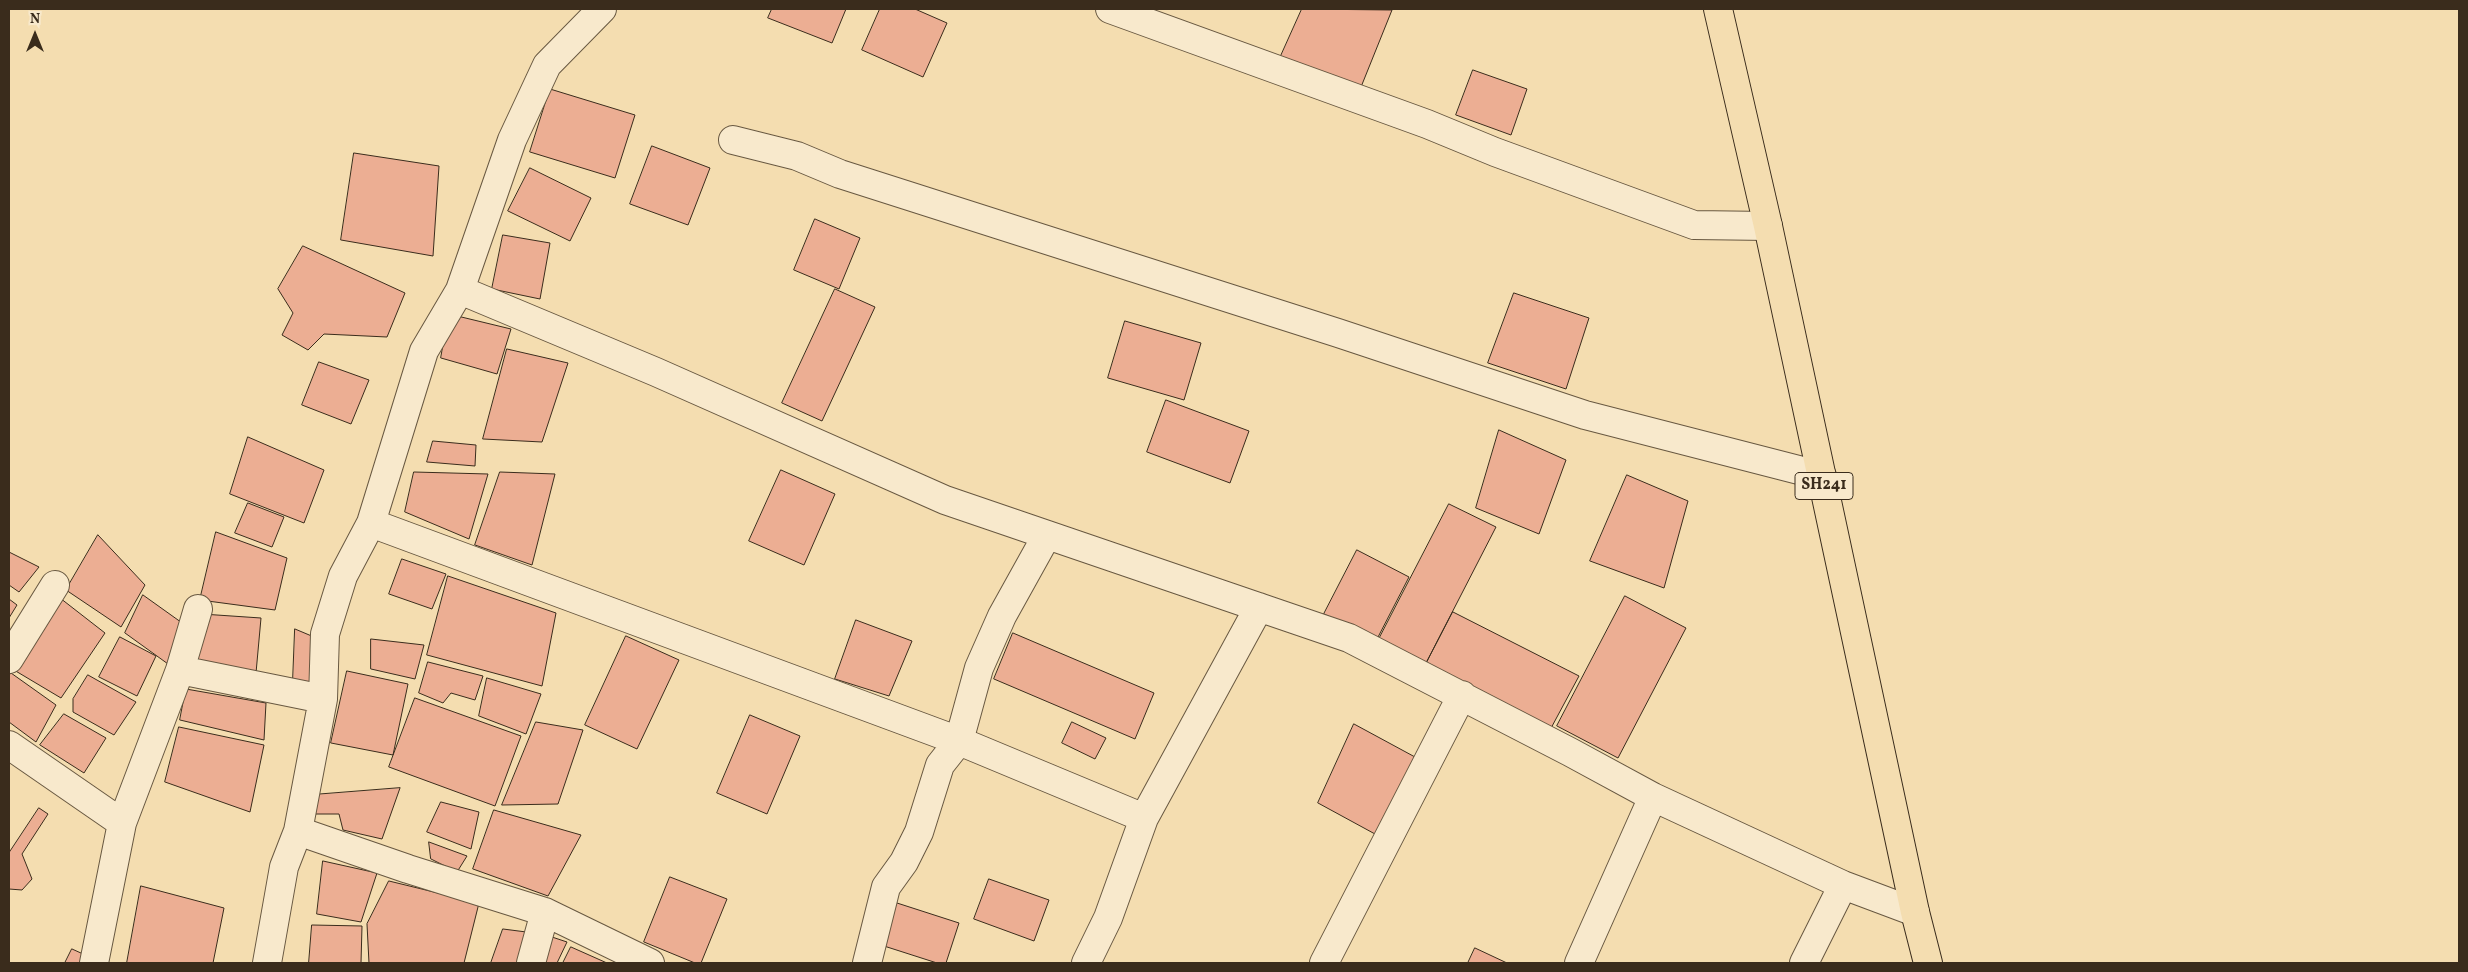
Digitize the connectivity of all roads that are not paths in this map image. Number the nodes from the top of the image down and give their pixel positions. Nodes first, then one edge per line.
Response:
1 (602, 9) edge
2 (1110, 9) edge
3 (1718, 9) edge
4 (733, 140) dead end
5 (1768, 226) junction
6 (460, 290) junction
7 (1822, 476) junction
8 (370, 522) junction
9 (1048, 535) junction
10 (55, 585) dead end
11 (1259, 607) junction
12 (198, 609) dead end
13 (9, 659) edge
14 (180, 670) junction
15 (1462, 695) junction
16 (323, 699) junction
17 (959, 741) junction
18 (9, 745) edge
19 (1653, 798) junction
20 (1144, 818) junction
21 (122, 823) junction
22 (298, 831) junction
23 (1843, 885) junction
24 (545, 912) junction
25 (1915, 912) junction
26 (94, 963) edge
27 (267, 963) edge
28 (531, 963) edge
29 (650, 963) edge
30 (867, 963) edge
31 (1086, 963) edge
32 (1324, 963) edge
33 (1579, 963) edge
34 (1804, 963) edge
35 (1928, 963) edge

1 - 6 street
2 - 5 street
3 - 5 main road, SH241
4 - 7 street
5 - 7 main road, SH241
6 - 8 street
6 - 9 street
7 - 25 main road, SH241
8 - 16 street
8 - 17 street
9 - 11 street
9 - 17 street
10 - 13 street
11 - 15 street
11 - 20 street
12 - 14 street
14 - 16 street
14 - 21 street
15 - 19 street
15 - 32 street
16 - 22 street
17 - 20 street
17 - 30 street
18 - 21 street
19 - 23 street
19 - 33 street
20 - 31 street
21 - 26 street
22 - 24 street
22 - 27 street
23 - 25 street
23 - 34 street
24 - 28 street
24 - 29 street
25 - 35 main road, SH241

